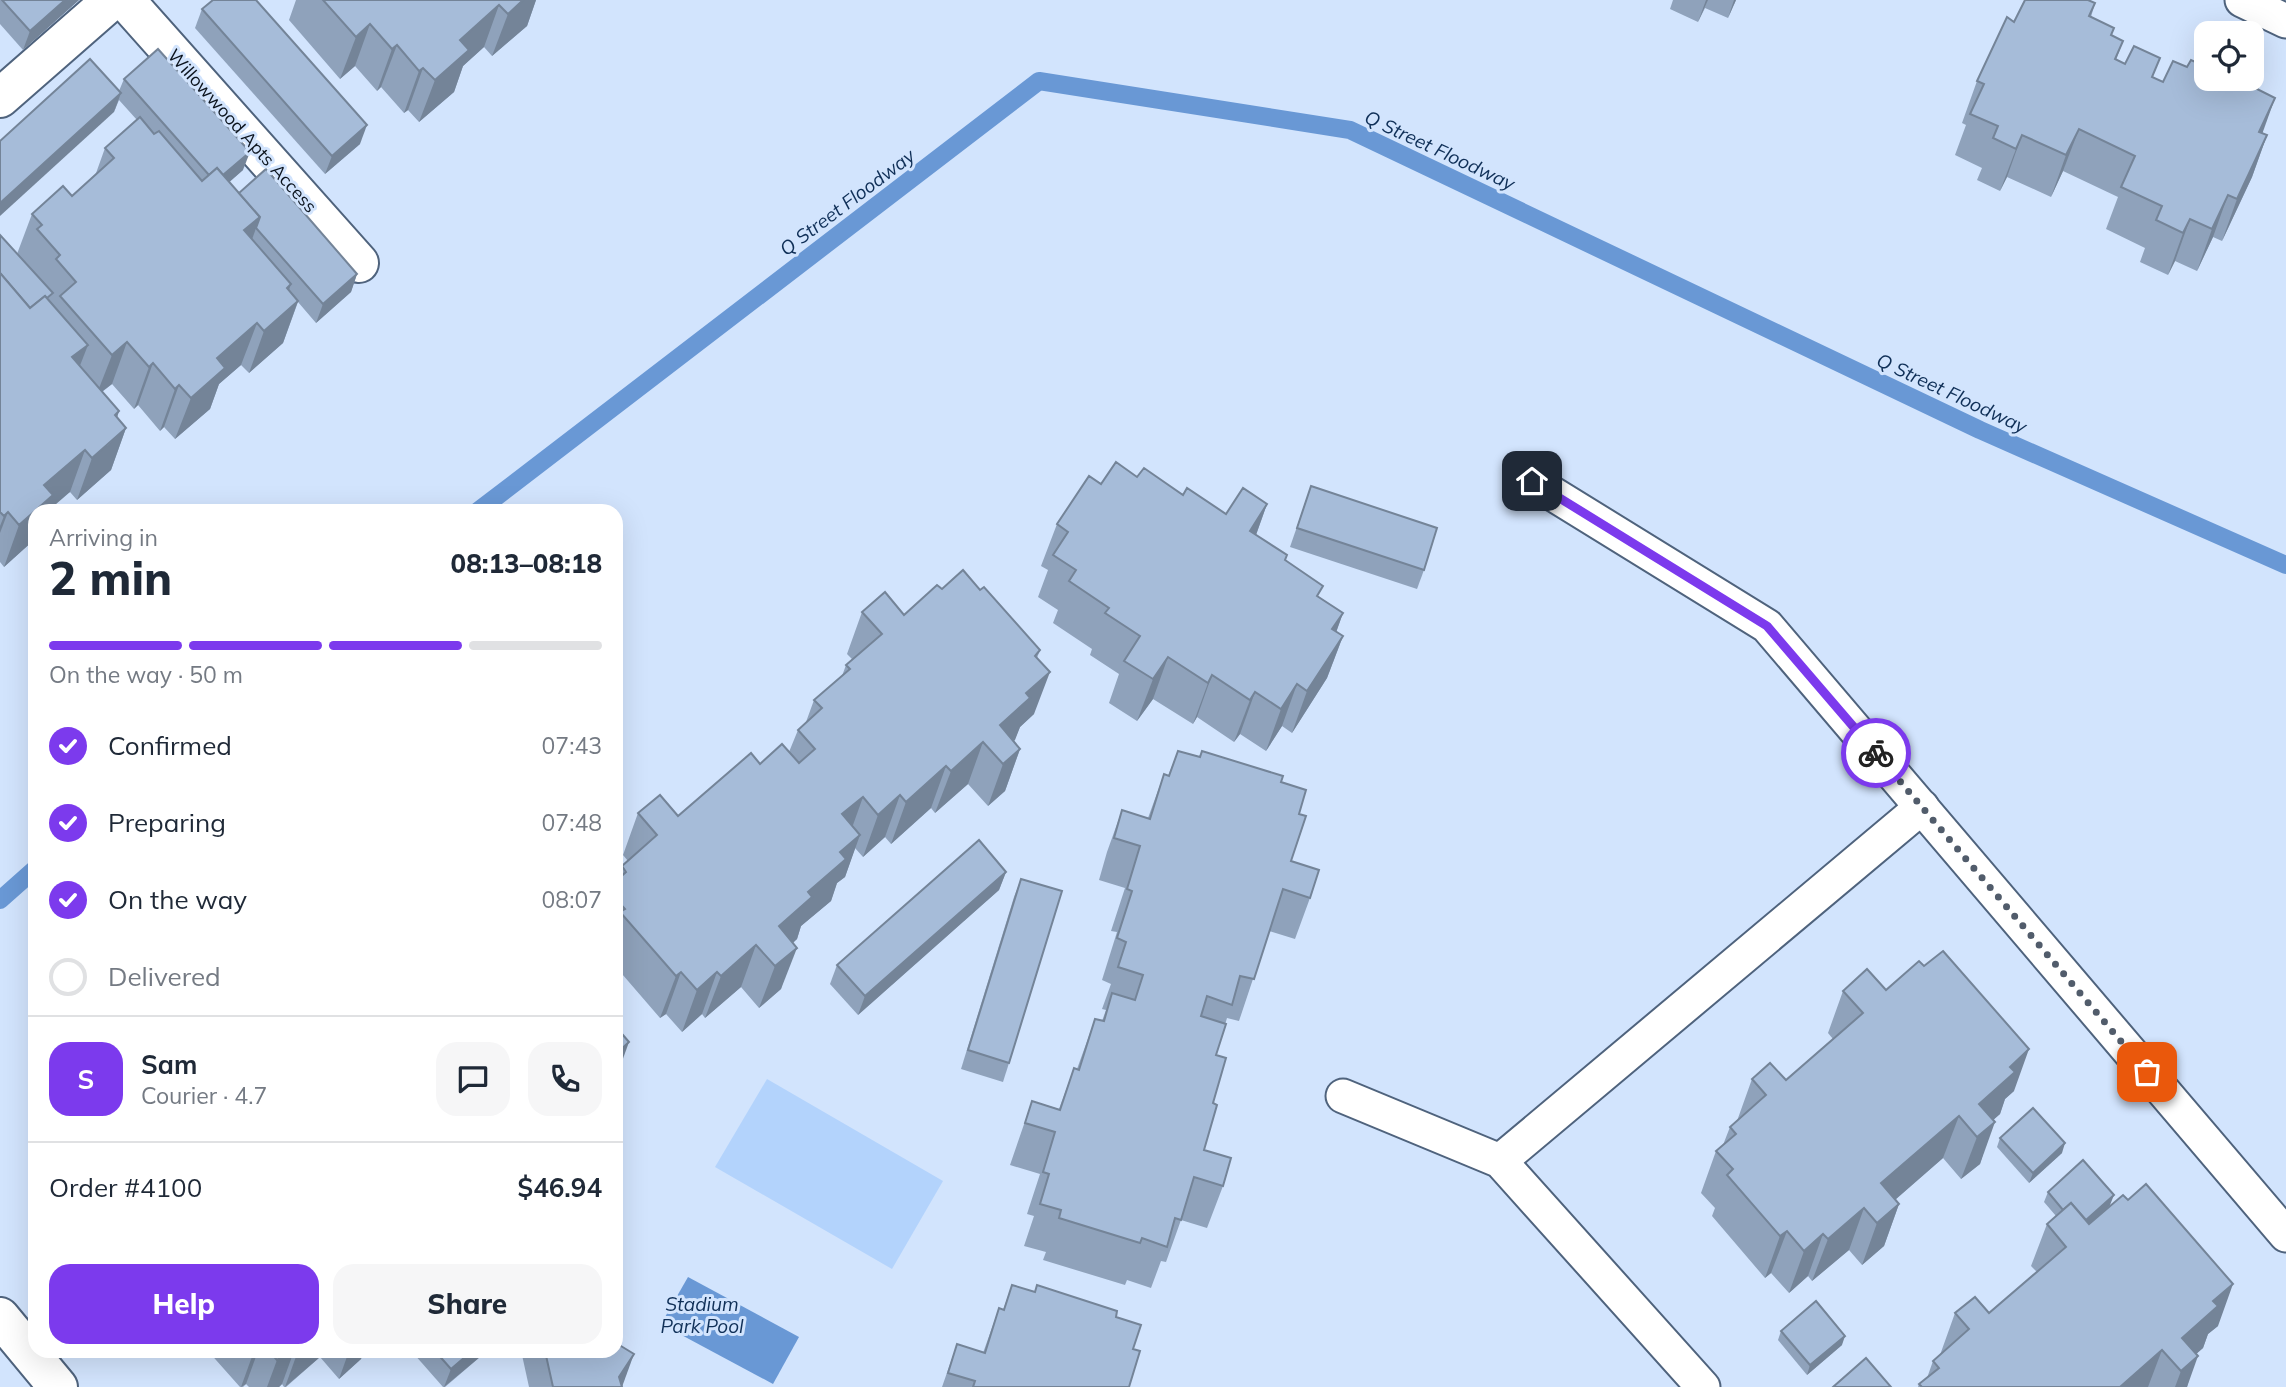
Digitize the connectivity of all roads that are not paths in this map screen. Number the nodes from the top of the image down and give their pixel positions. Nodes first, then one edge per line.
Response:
1 (112, 0) edge
2 (125, 0) edge
3 (2242, 0) edge
4 (2286, 21) edge
5 (0, 98) edge
6 (359, 262) dead end
7 (1532, 481) dead end
8 (1922, 807) junction
9 (1343, 1096) dead end
10 (1500, 1161) junction
11 (2286, 1235) edge
12 (0, 1317) edge
13 (28, 1351) edge
14 (34, 1358) edge
15 (58, 1387) edge
16 (1703, 1387) edge

1 - 5 street
2 - 6 street, Willowwood Apts Access
3 - 4 lane
7 - 8 lane
8 - 10 lane
8 - 11 lane
9 - 10 lane
10 - 16 lane
12 - 13 street
14 - 15 street

